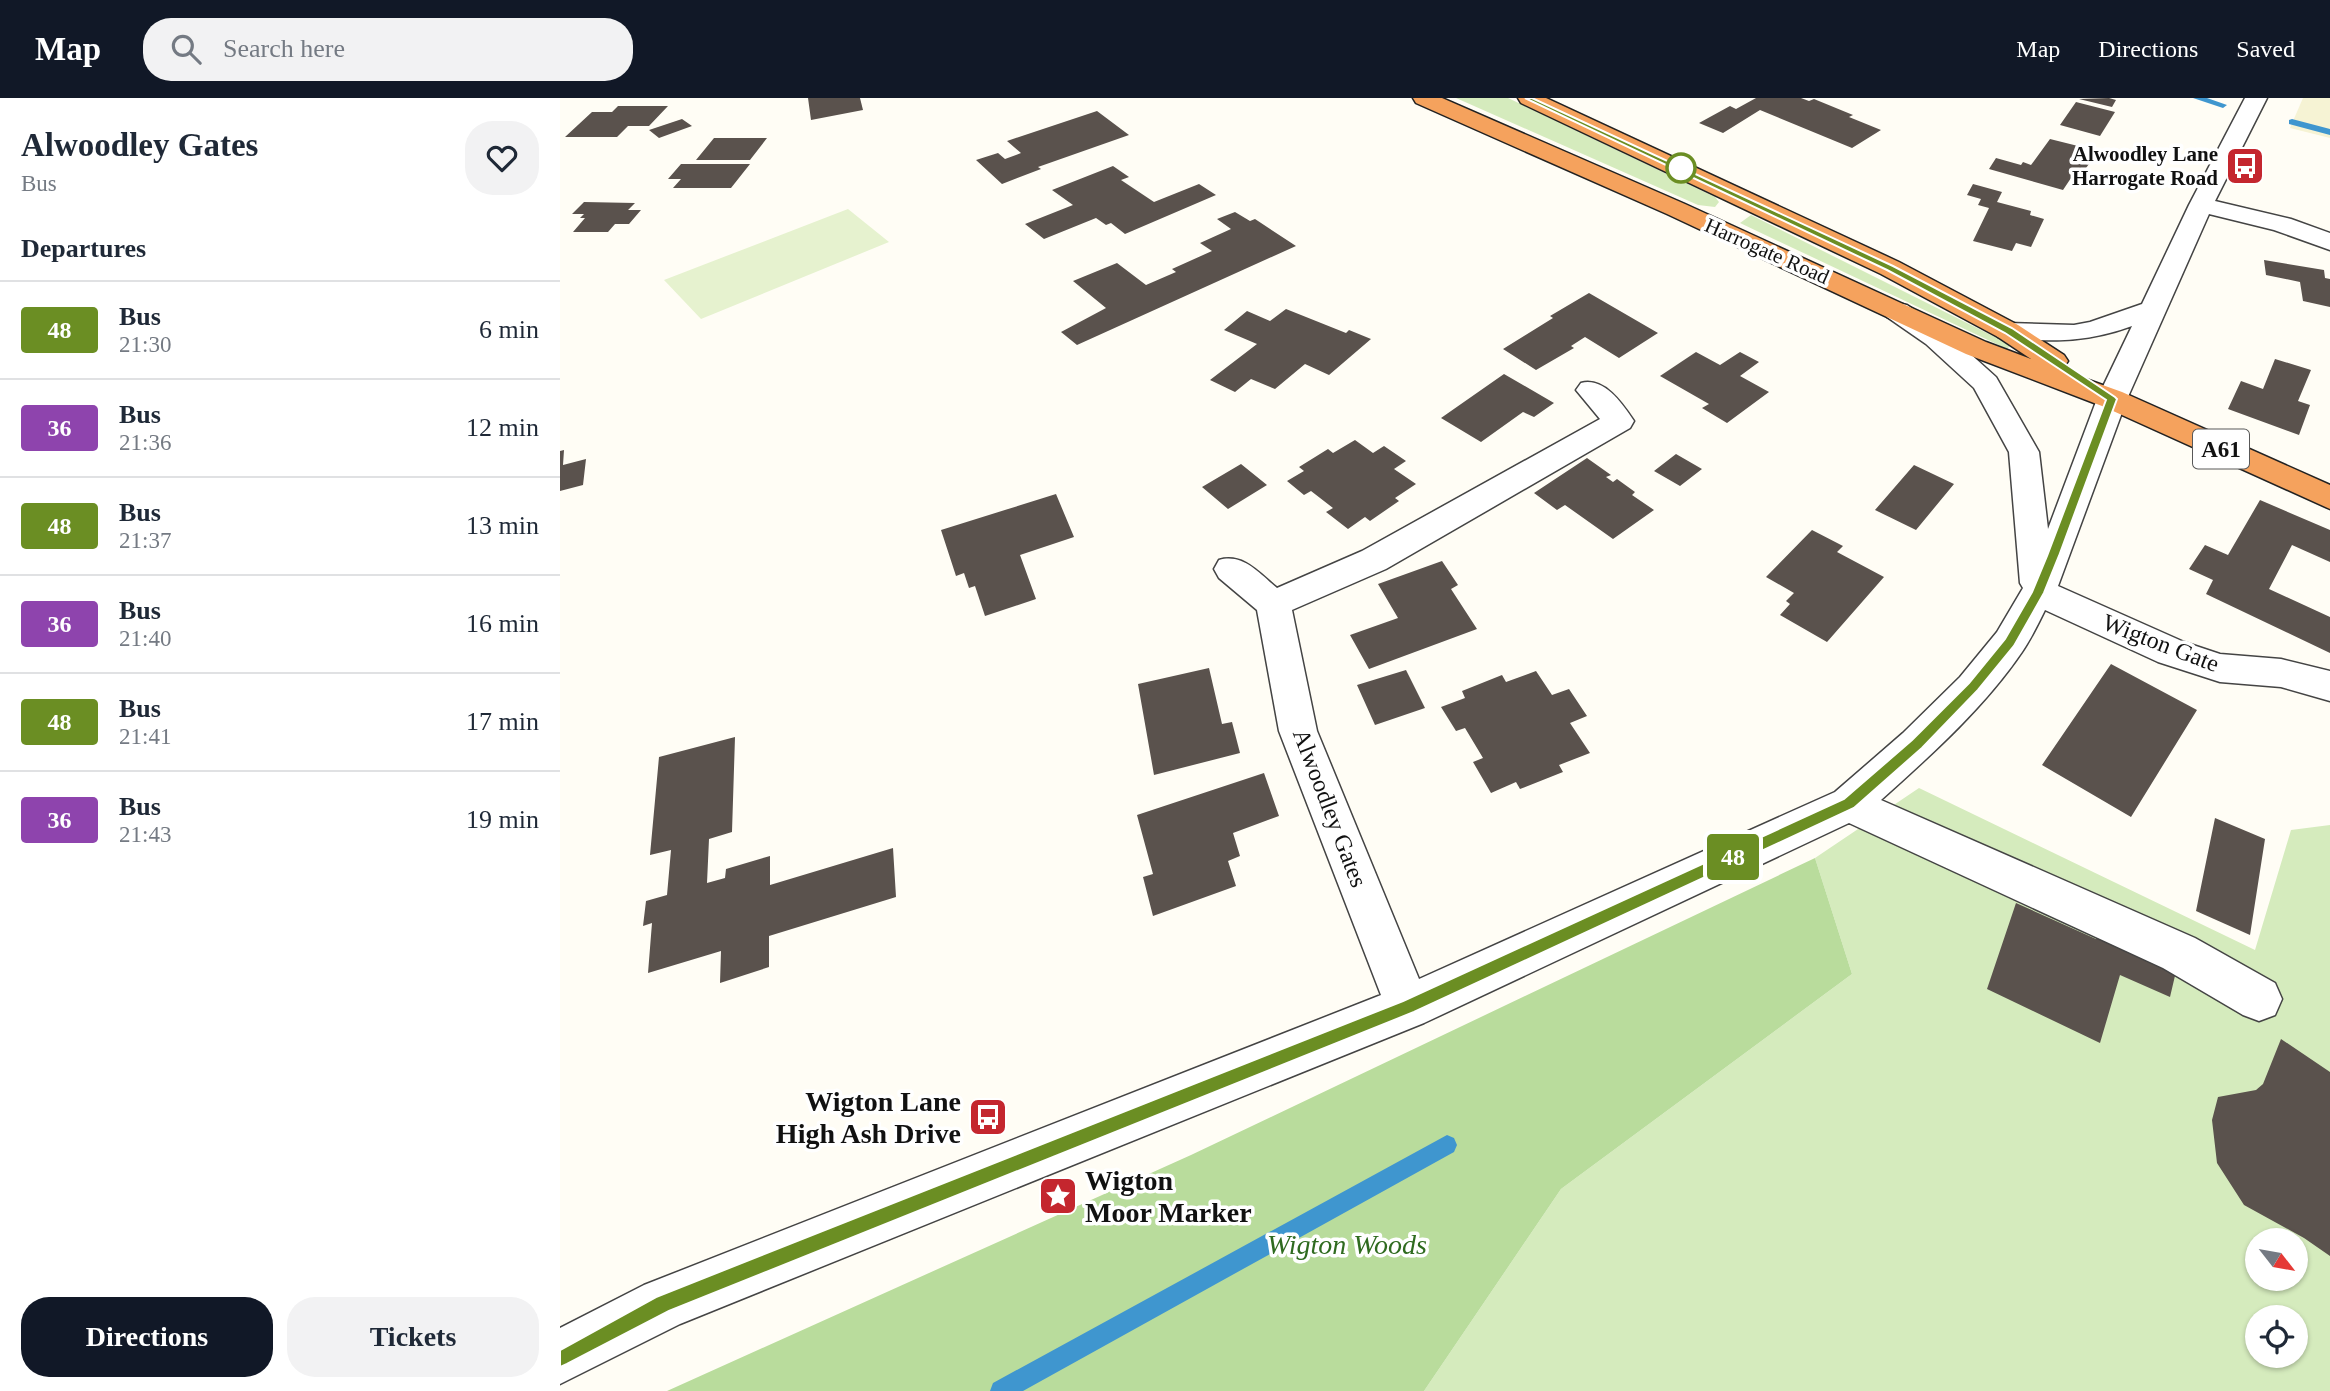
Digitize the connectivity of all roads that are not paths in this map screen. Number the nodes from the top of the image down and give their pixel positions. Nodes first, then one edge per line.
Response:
1 (1529, 98) edge
2 (2256, 98) edge
3 (1434, 101) edge
4 (1749, 201) junction
5 (2201, 205) junction
6 (1713, 226) junction
7 (2330, 242) edge
8 (2153, 309) junction
9 (1895, 310) junction
10 (2008, 331) junction
11 (1591, 390) dead end
12 (2112, 399) junction
13 (2330, 498) edge
14 (1231, 569) dead end
15 (2038, 593) junction
16 (1273, 604) junction
17 (2330, 686) edge
18 (1849, 804) junction
19 (2259, 999) dead end
20 (1408, 1007) junction
21 (560, 1357) edge

1 - 4 highway, Harrogate Road / A61
2 - 5 street
3 - 6 highway, Harrogate Road / A61
4 - 6 highway
4 - 10 highway, Harrogate Road / A61
5 - 7 street
5 - 8 street
6 - 9 highway, Harrogate Road / A61
8 - 10 street
8 - 12 street
9 - 12 highway, Harrogate Road / A61
9 - 15 street
10 - 12 highway, Harrogate Road / A61
11 - 16 street
12 - 13 highway, Harrogate Road / A61
12 - 15 street
14 - 16 street
15 - 17 street, Wigton Gate
15 - 18 street
16 - 20 street, Alwoodley Gates
18 - 19 street
18 - 20 street
20 - 21 street

